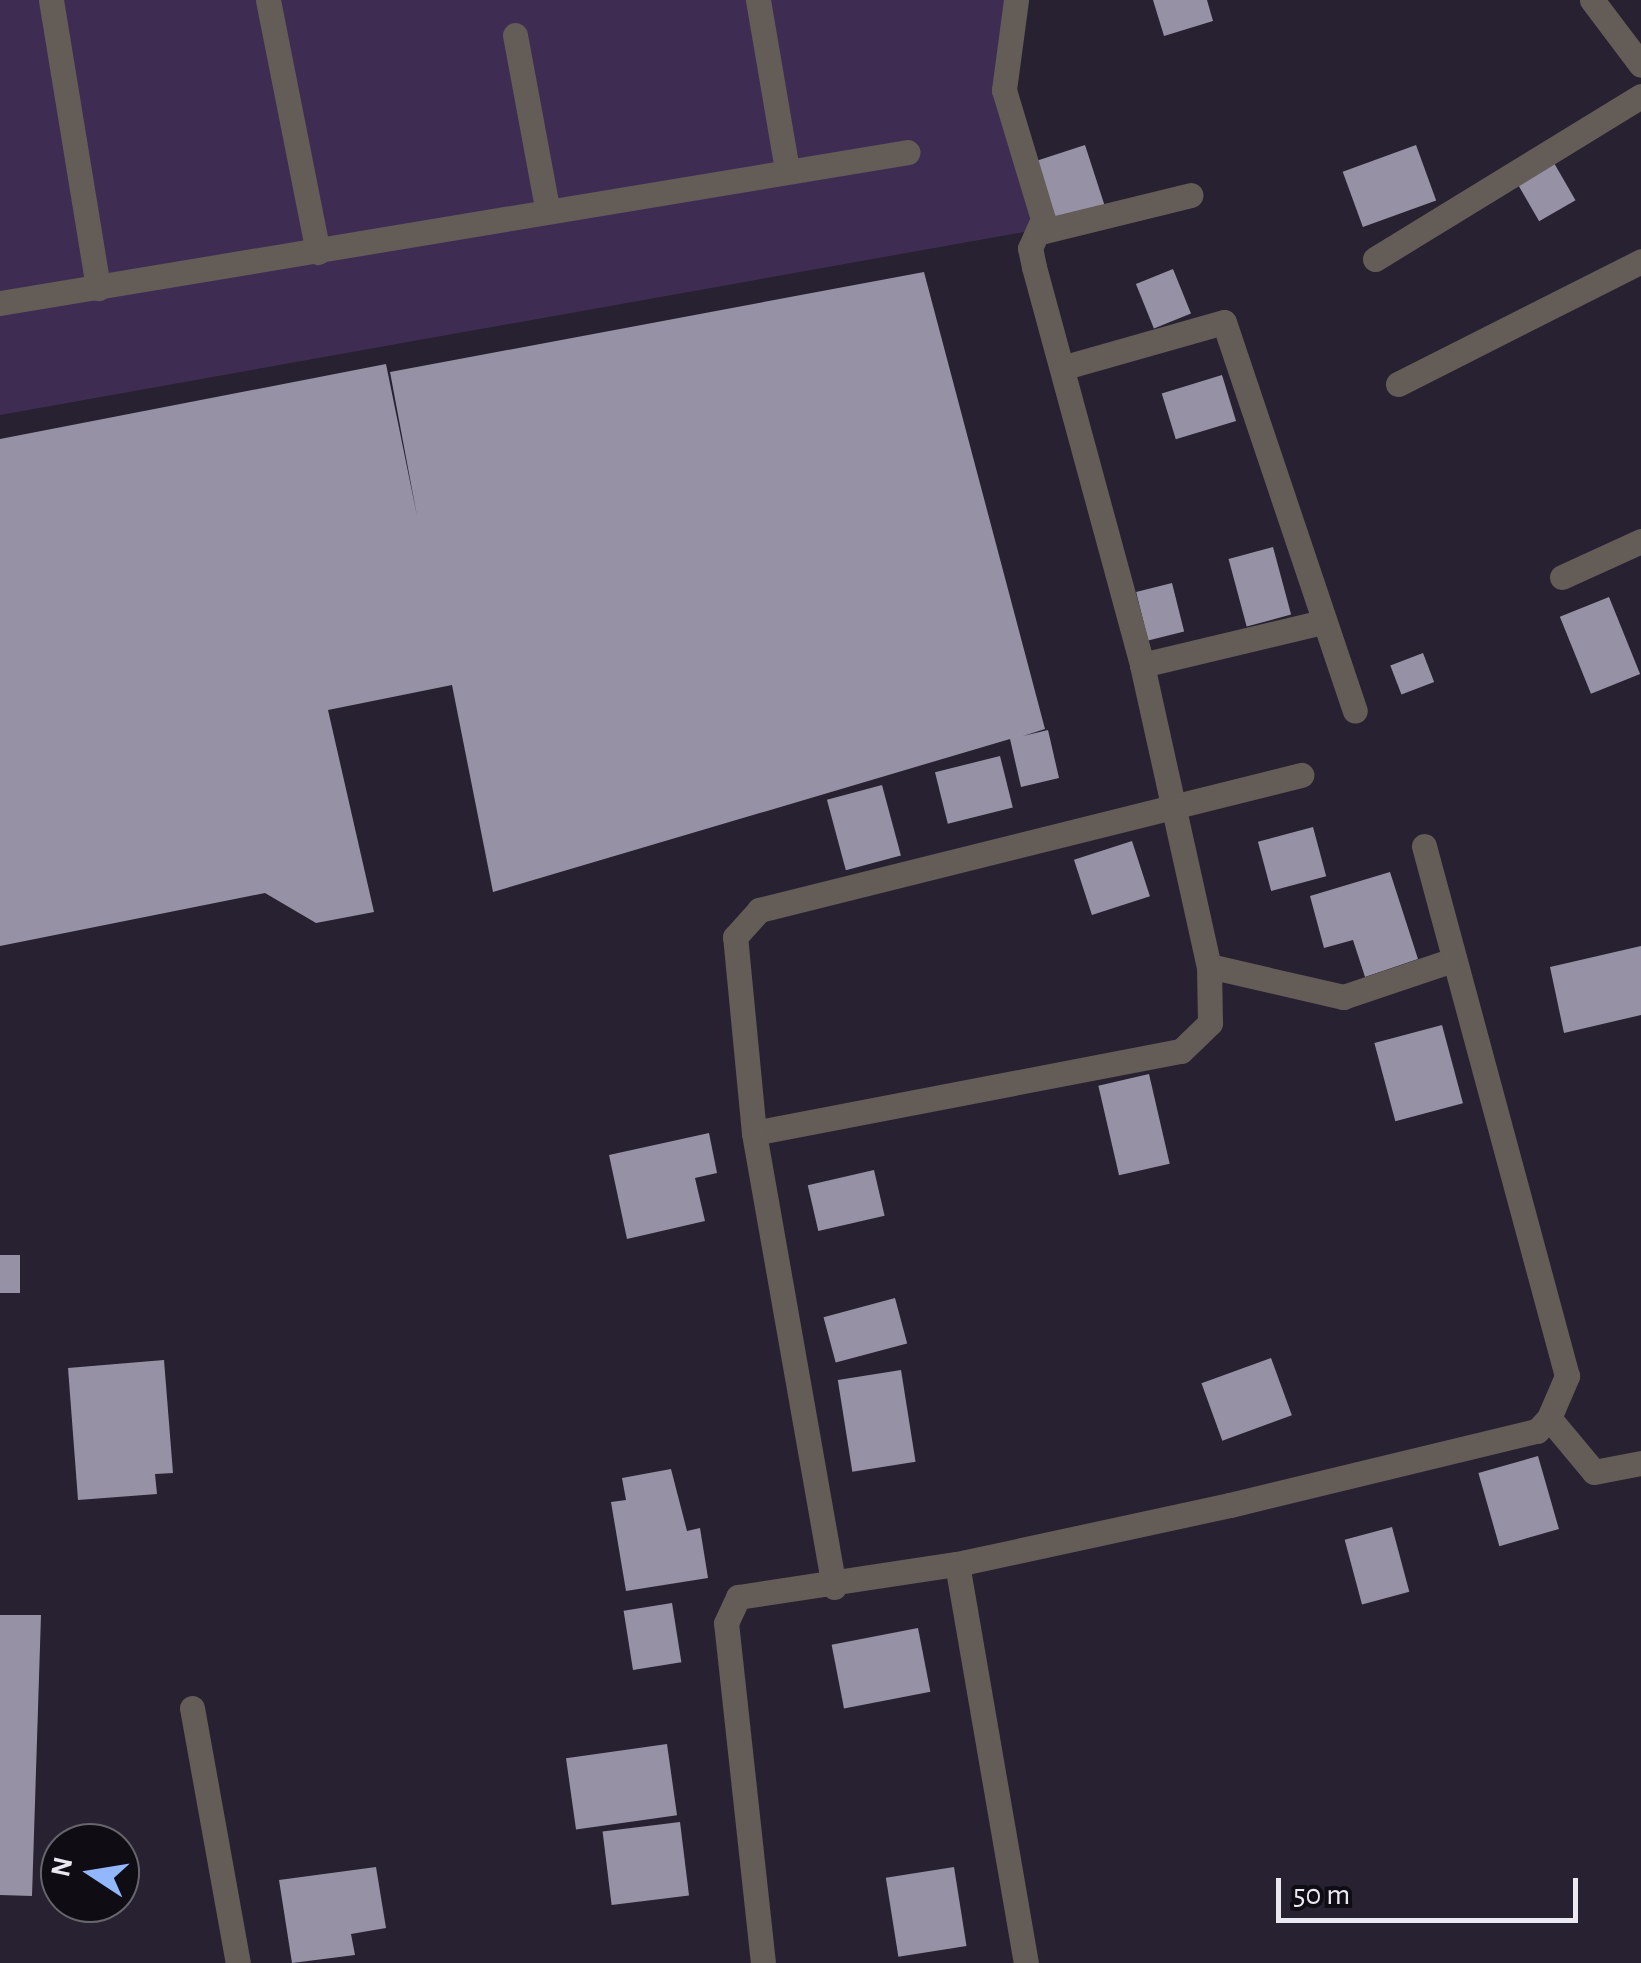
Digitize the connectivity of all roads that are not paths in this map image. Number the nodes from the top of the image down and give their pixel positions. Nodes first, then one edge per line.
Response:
1 (50, 0) edge
2 (268, 0) edge
3 (758, 0) edge
4 (1016, 0) edge
5 (1592, 0) edge
6 (515, 35) dead end
7 (1641, 65) edge
8 (1641, 96) edge
9 (908, 152) dead end
10 (787, 170) junction
11 (1191, 196) dead end
12 (547, 208) junction
13 (1040, 232) junction
14 (318, 252) junction
15 (1375, 259) dead end
16 (1641, 261) edge
17 (98, 288) junction
18 (0, 303) edge
19 (1064, 367) junction
20 (1398, 384) dead end
21 (1641, 541) edge
22 (1562, 577) dead end
23 (1323, 622) junction
24 (1142, 664) junction
25 (1355, 710) dead end
26 (1300, 774) dead end
27 (1174, 812) junction
28 (1424, 846) dead end
29 (1453, 960) junction
30 (1209, 966) junction
31 (754, 1134) junction
32 (1549, 1418) junction
33 (1641, 1463) edge
34 (958, 1564) junction
35 (834, 1587) junction
36 (192, 1708) dead end
37 (238, 1963) edge
38 (762, 1963) edge
39 (1026, 1963) edge

1 - 17 street
2 - 14 street
3 - 10 street
4 - 13 street
5 - 7 street
6 - 12 street
8 - 15 street
9 - 10 street
10 - 12 street
11 - 13 street
12 - 14 street
13 - 19 street
14 - 17 street
16 - 20 street
17 - 18 street
19 - 23 street
19 - 24 street
21 - 22 street
23 - 24 street
23 - 25 street
24 - 27 street
26 - 27 street
27 - 30 street
27 - 31 street
28 - 29 street
29 - 30 street
29 - 32 street
30 - 31 street
31 - 35 street
32 - 33 street
32 - 34 street
34 - 35 street
34 - 39 street
35 - 38 street
36 - 37 street

